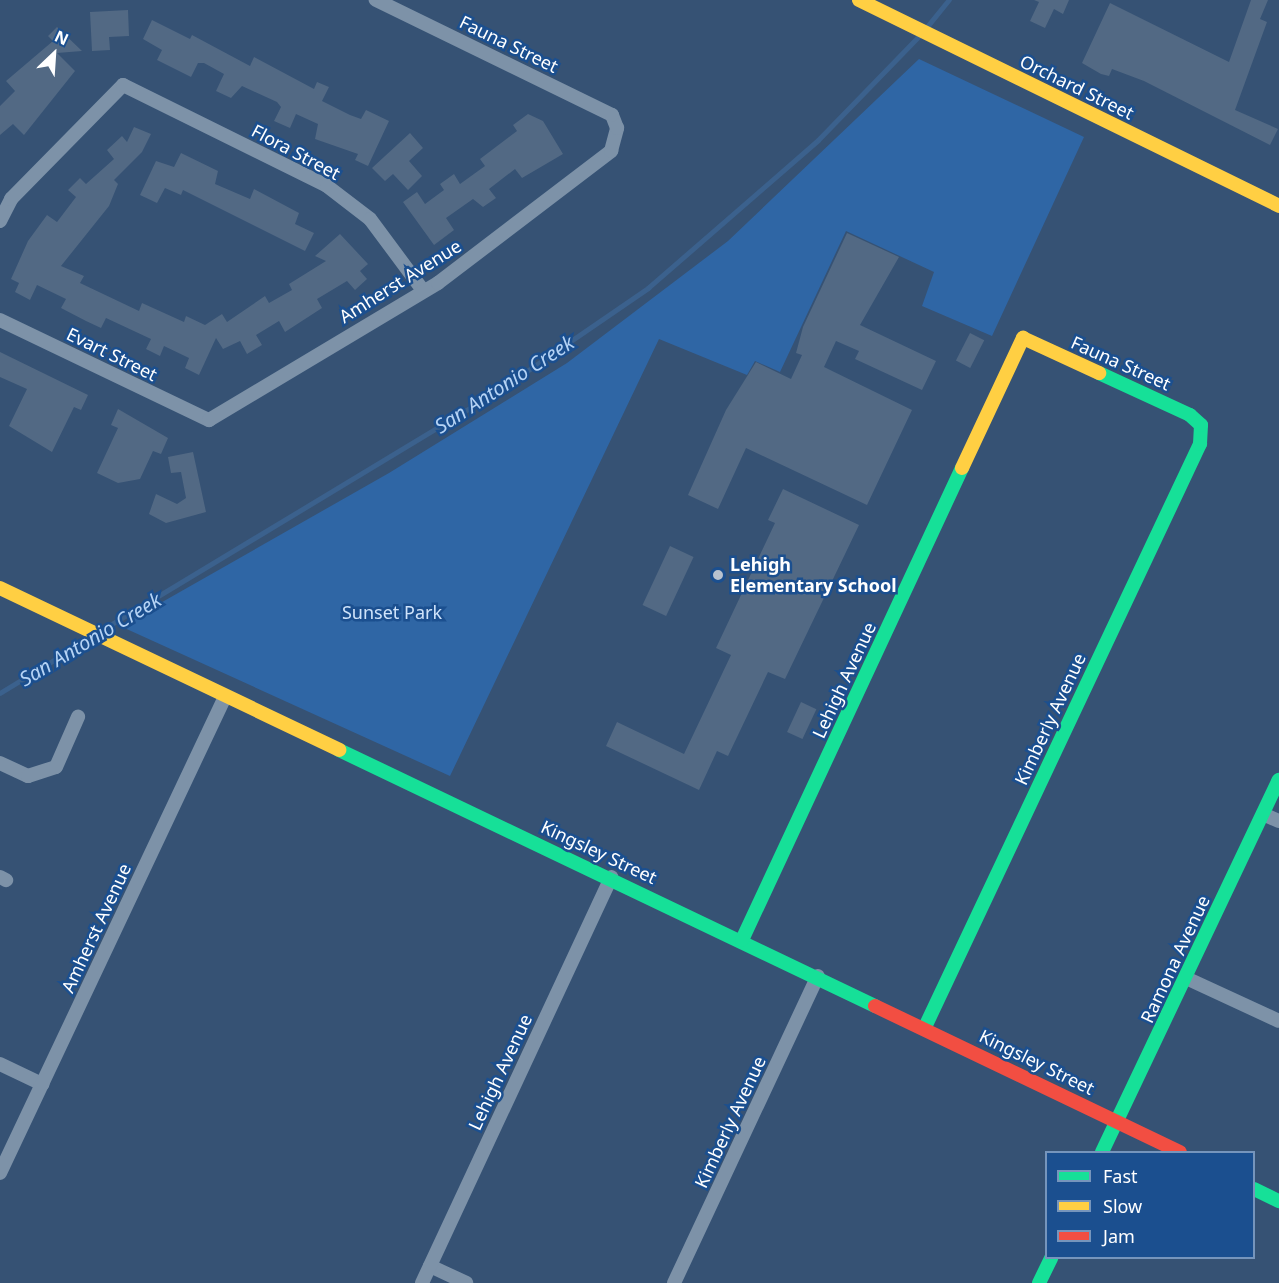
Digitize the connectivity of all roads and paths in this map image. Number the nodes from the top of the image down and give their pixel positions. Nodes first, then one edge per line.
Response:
1 (376, 0) edge
2 (859, 0) edge
3 (617, 128) joint
4 (1279, 206) edge
5 (0, 221) edge
6 (422, 289) junction
7 (0, 320) edge
8 (1023, 338) joint
9 (209, 420) joint
10 (1201, 425) joint
11 (0, 588) edge
12 (224, 699) junction
13 (78, 717) dead end
14 (0, 764) edge
15 (1279, 780) edge
16 (1263, 814) junction
17 (1279, 821) edge
18 (611, 877) junction
19 (742, 940) junction
20 (818, 976) junction
21 (1186, 978) junction
22 (1279, 1020) edge
23 (925, 1027) junction
24 (0, 1064) edge
25 (42, 1084) junction
26 (1117, 1121) junction
27 (1102, 1151) edge
28 (1178, 1151) edge
29 (0, 1173) edge
30 (1255, 1189) edge
31 (1279, 1201) edge
32 (1050, 1259) edge
33 (430, 1266) junction
34 (422, 1283) edge
35 (466, 1283) edge
36 (674, 1283) edge
37 (1039, 1283) edge

1 - 3 street, Fauna Street
2 - 4 street, Orchard Street
3 - 6 street, Amherst Avenue
5 - 6 street, Flora Street
6 - 9 street, Amherst Avenue
7 - 9 street, Evart Street
8 - 10 street, Fauna Street
8 - 19 street, Lehigh Avenue
10 - 23 street, Kimberly Avenue
11 - 12 street, Kingsley Street
12 - 18 street, Kingsley Street
12 - 25 street, Amherst Avenue
13 - 14 street
15 - 16 street, Ramona Avenue
16 - 17 street
16 - 21 street, Ramona Avenue
18 - 19 street, Kingsley Street
18 - 33 street, Lehigh Avenue
19 - 20 street, Kingsley Street
20 - 23 street, Kingsley Street
20 - 36 street, Kimberly Avenue
21 - 22 street
21 - 26 street, Ramona Avenue
23 - 26 street, Kingsley Street
24 - 25 street
25 - 29 street, Amherst Avenue
26 - 27 street, Ramona Avenue
26 - 28 street, Kingsley Street
30 - 31 street
32 - 37 street
33 - 34 street, Lehigh Avenue
33 - 35 street

